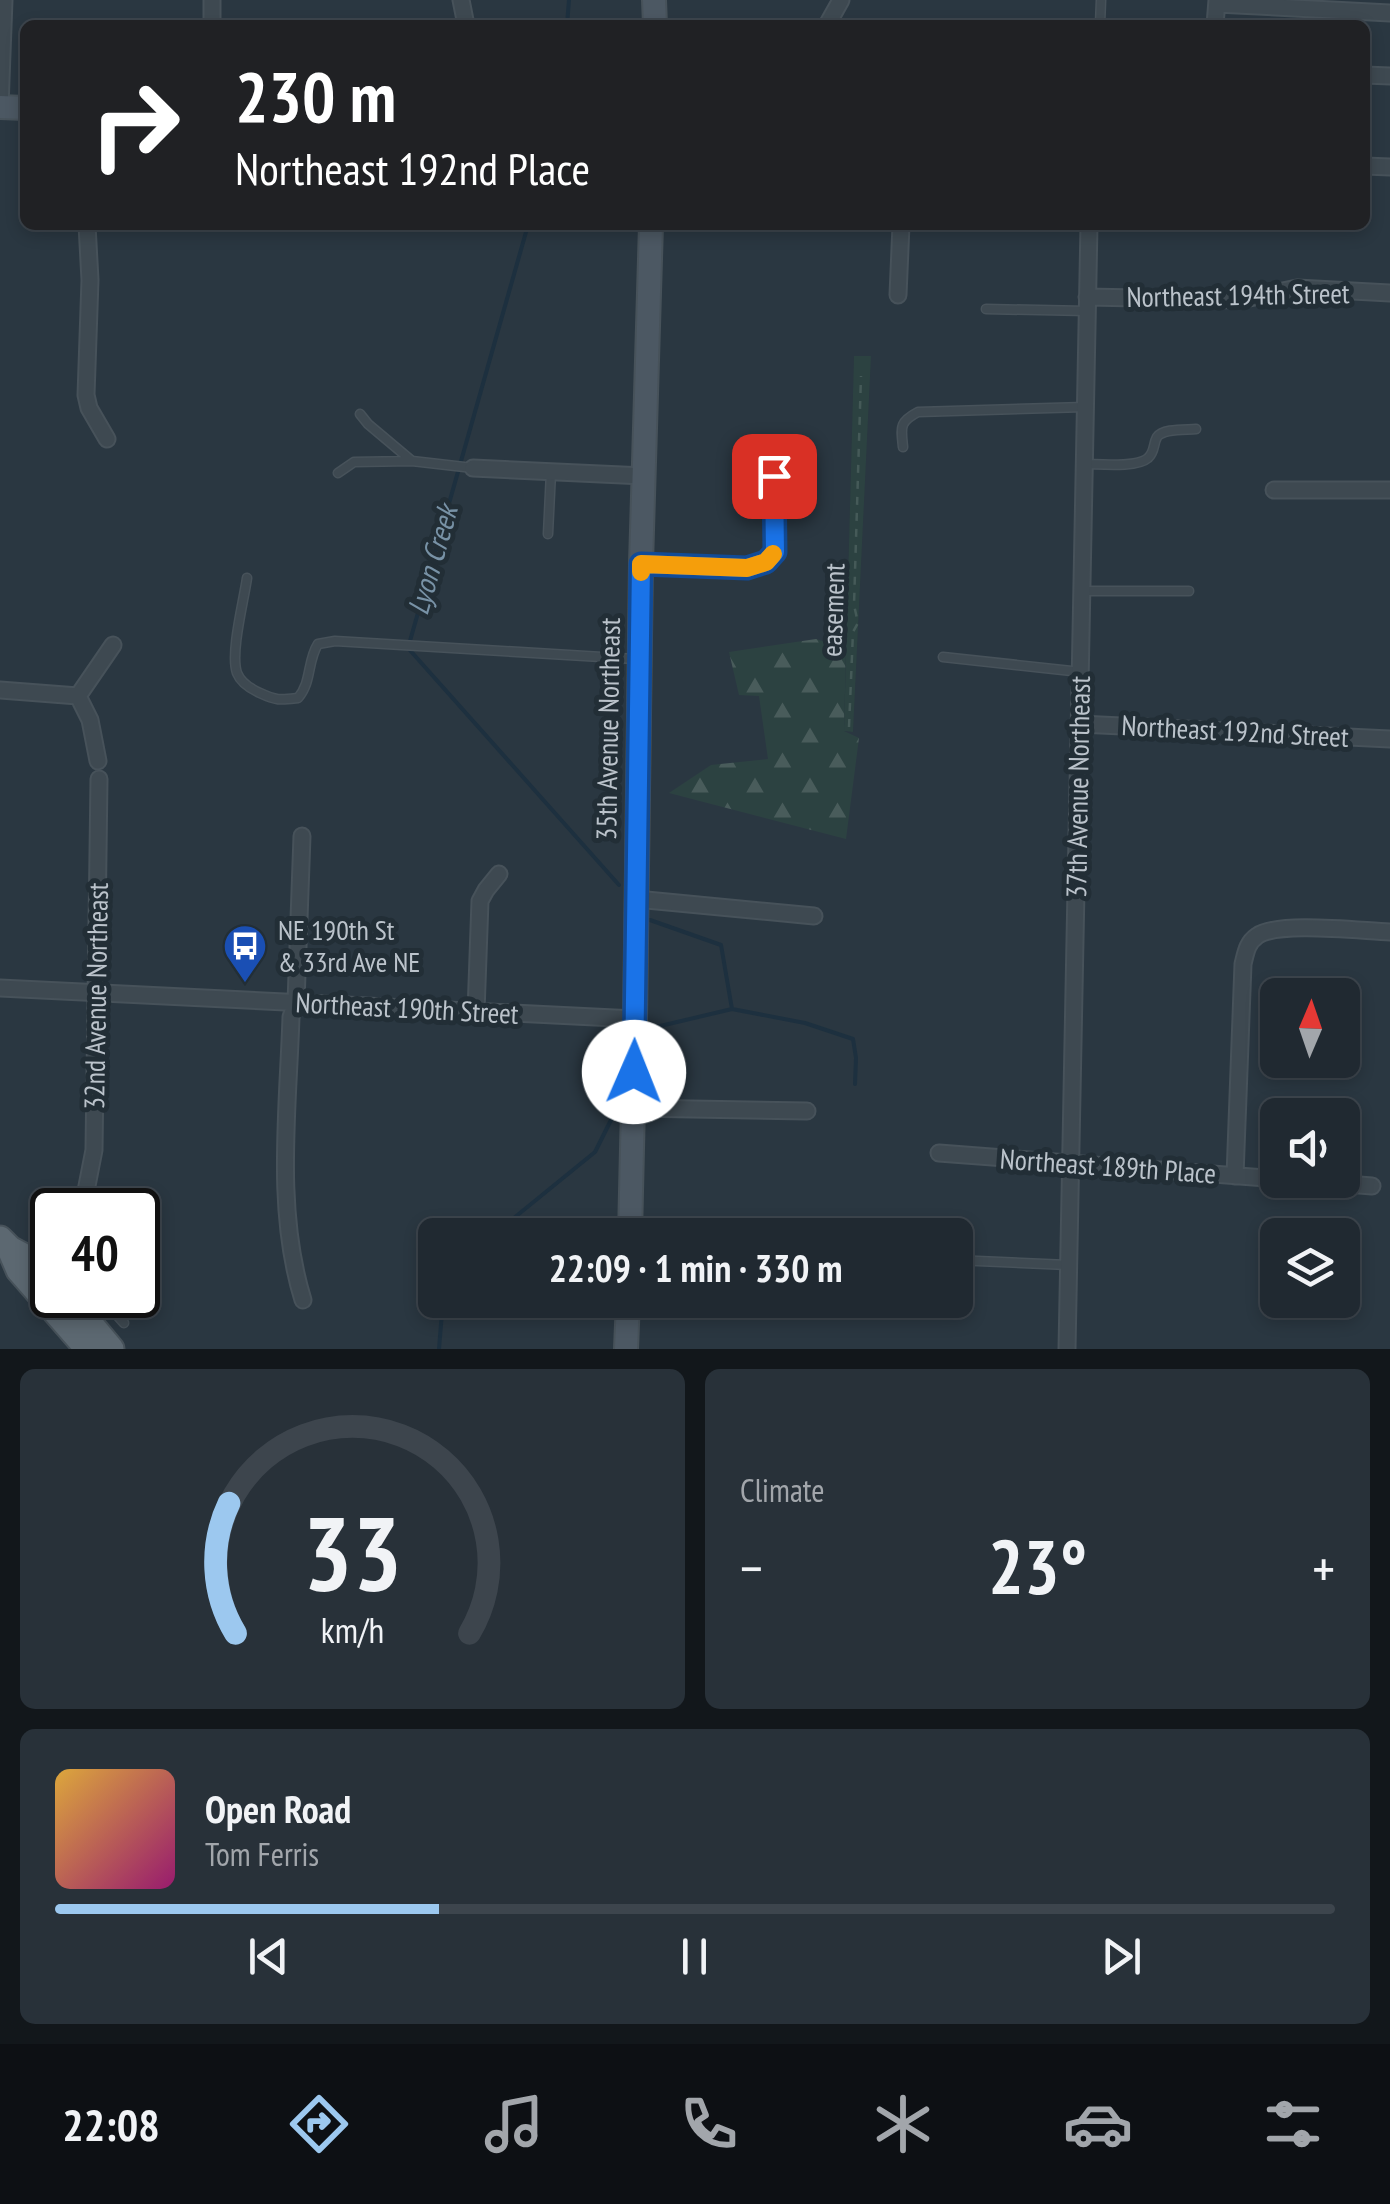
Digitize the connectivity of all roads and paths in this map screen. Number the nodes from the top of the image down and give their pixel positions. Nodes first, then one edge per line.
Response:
1 (4, 0) edge
2 (1217, 2) edge
3 (1390, 13) edge
4 (0, 107) edge
5 (87, 230) edge
6 (651, 230) edge
7 (901, 230) edge
8 (1089, 230) edge
9 (1390, 293) edge
10 (898, 295) dead end
11 (1087, 304) junction
12 (986, 309) dead end
13 (861, 376) dead end
14 (1085, 407) junction
15 (360, 414) dead end
16 (1196, 429) dead end
17 (107, 438) dead end
18 (903, 446) dead end
19 (412, 461) junction
20 (1084, 464) junction
21 (473, 468) joint
22 (550, 472) junction
23 (338, 473) dead end
24 (644, 476) junction
25 (774, 476) dead end
26 (1274, 490) dead end
27 (1390, 490) edge
28 (548, 534) dead end
29 (641, 564) junction
30 (247, 578) dead end
31 (1082, 590) junction
32 (1190, 591) dead end
33 (113, 645) dead end
34 (943, 657) dead end
35 (640, 659) junction
36 (1081, 672) junction
37 (0, 690) edge
38 (78, 696) junction
39 (1080, 724) junction
40 (848, 727) dead end
41 (1390, 739) edge
42 (98, 761) dead end
43 (99, 779) dead end
44 (302, 836) dead end
45 (499, 874) dead end
46 (636, 899) junction
47 (814, 916) dead end
48 (1390, 932) edge
49 (0, 988) edge
50 (95, 993) junction
51 (296, 1002) junction
52 (476, 1012) junction
53 (635, 1019) junction
54 (634, 1108) junction
55 (807, 1111) dead end
56 (939, 1154) dead end
57 (1070, 1163) junction
58 (1235, 1176) junction
59 (1260, 1178) edge
60 (1360, 1185) edge
61 (1372, 1186) dead end
62 (87, 1188) edge
63 (631, 1218) edge
64 (5, 1244) edge
65 (30, 1256) edge
66 (973, 1261) edge
67 (1068, 1265) junction
68 (302, 1300) dead end
69 (85, 1318) edge
70 (120, 1318) edge
71 (627, 1318) edge
72 (124, 1323) dead end
73 (88, 1349) edge
74 (111, 1349) edge
75 (626, 1349) edge
76 (1066, 1349) edge

1 - 4 street
2 - 3 street
5 - 17 street
6 - 24 street, 35th Avenue Northeast
7 - 10 street
8 - 11 street, 37th Avenue Northeast
9 - 11 street, Northeast 194th Street
11 - 12 lane
11 - 14 street, 37th Avenue Northeast
13 - 40 path, easement
14 - 18 lane
14 - 20 street, 37th Avenue Northeast
15 - 19 lane
16 - 20 lane
19 - 21 lane
19 - 23 lane
20 - 31 street, 37th Avenue Northeast
21 - 22 street
22 - 24 street
22 - 28 lane
24 - 29 street, 35th Avenue Northeast
25 - 29 street
26 - 27 street
29 - 35 street, 35th Avenue Northeast
30 - 35 lane
31 - 32 lane
31 - 36 street, 37th Avenue Northeast
33 - 38 street
34 - 36 lane
35 - 46 street, 35th Avenue Northeast
36 - 39 street, 37th Avenue Northeast
37 - 38 street
38 - 42 street
39 - 41 street, Northeast 192nd Street
39 - 57 street, 37th Avenue Northeast
43 - 50 street, 32nd Avenue Northeast
44 - 51 street
45 - 52 street
46 - 47 street
46 - 53 street, 35th Avenue Northeast
48 - 58 street
49 - 50 street, Northeast 190th Street
50 - 51 street, Northeast 190th Street
50 - 62 street, 32nd Avenue Northeast
51 - 52 street, Northeast 190th Street
51 - 68 street
52 - 53 street, Northeast 190th Street
53 - 54 street, 35th Avenue Northeast
54 - 55 street
54 - 63 street, 35th Avenue Northeast
56 - 57 street, Northeast 189th Place
57 - 58 street, Northeast 189th Place
57 - 67 street, 37th Avenue Northeast
58 - 59 street, Northeast 189th Place
60 - 61 street
64 - 65 main road
64 - 73 main road
66 - 67 lane
67 - 76 street, 37th Avenue Northeast
69 - 74 main road
70 - 72 lane
71 - 75 street

